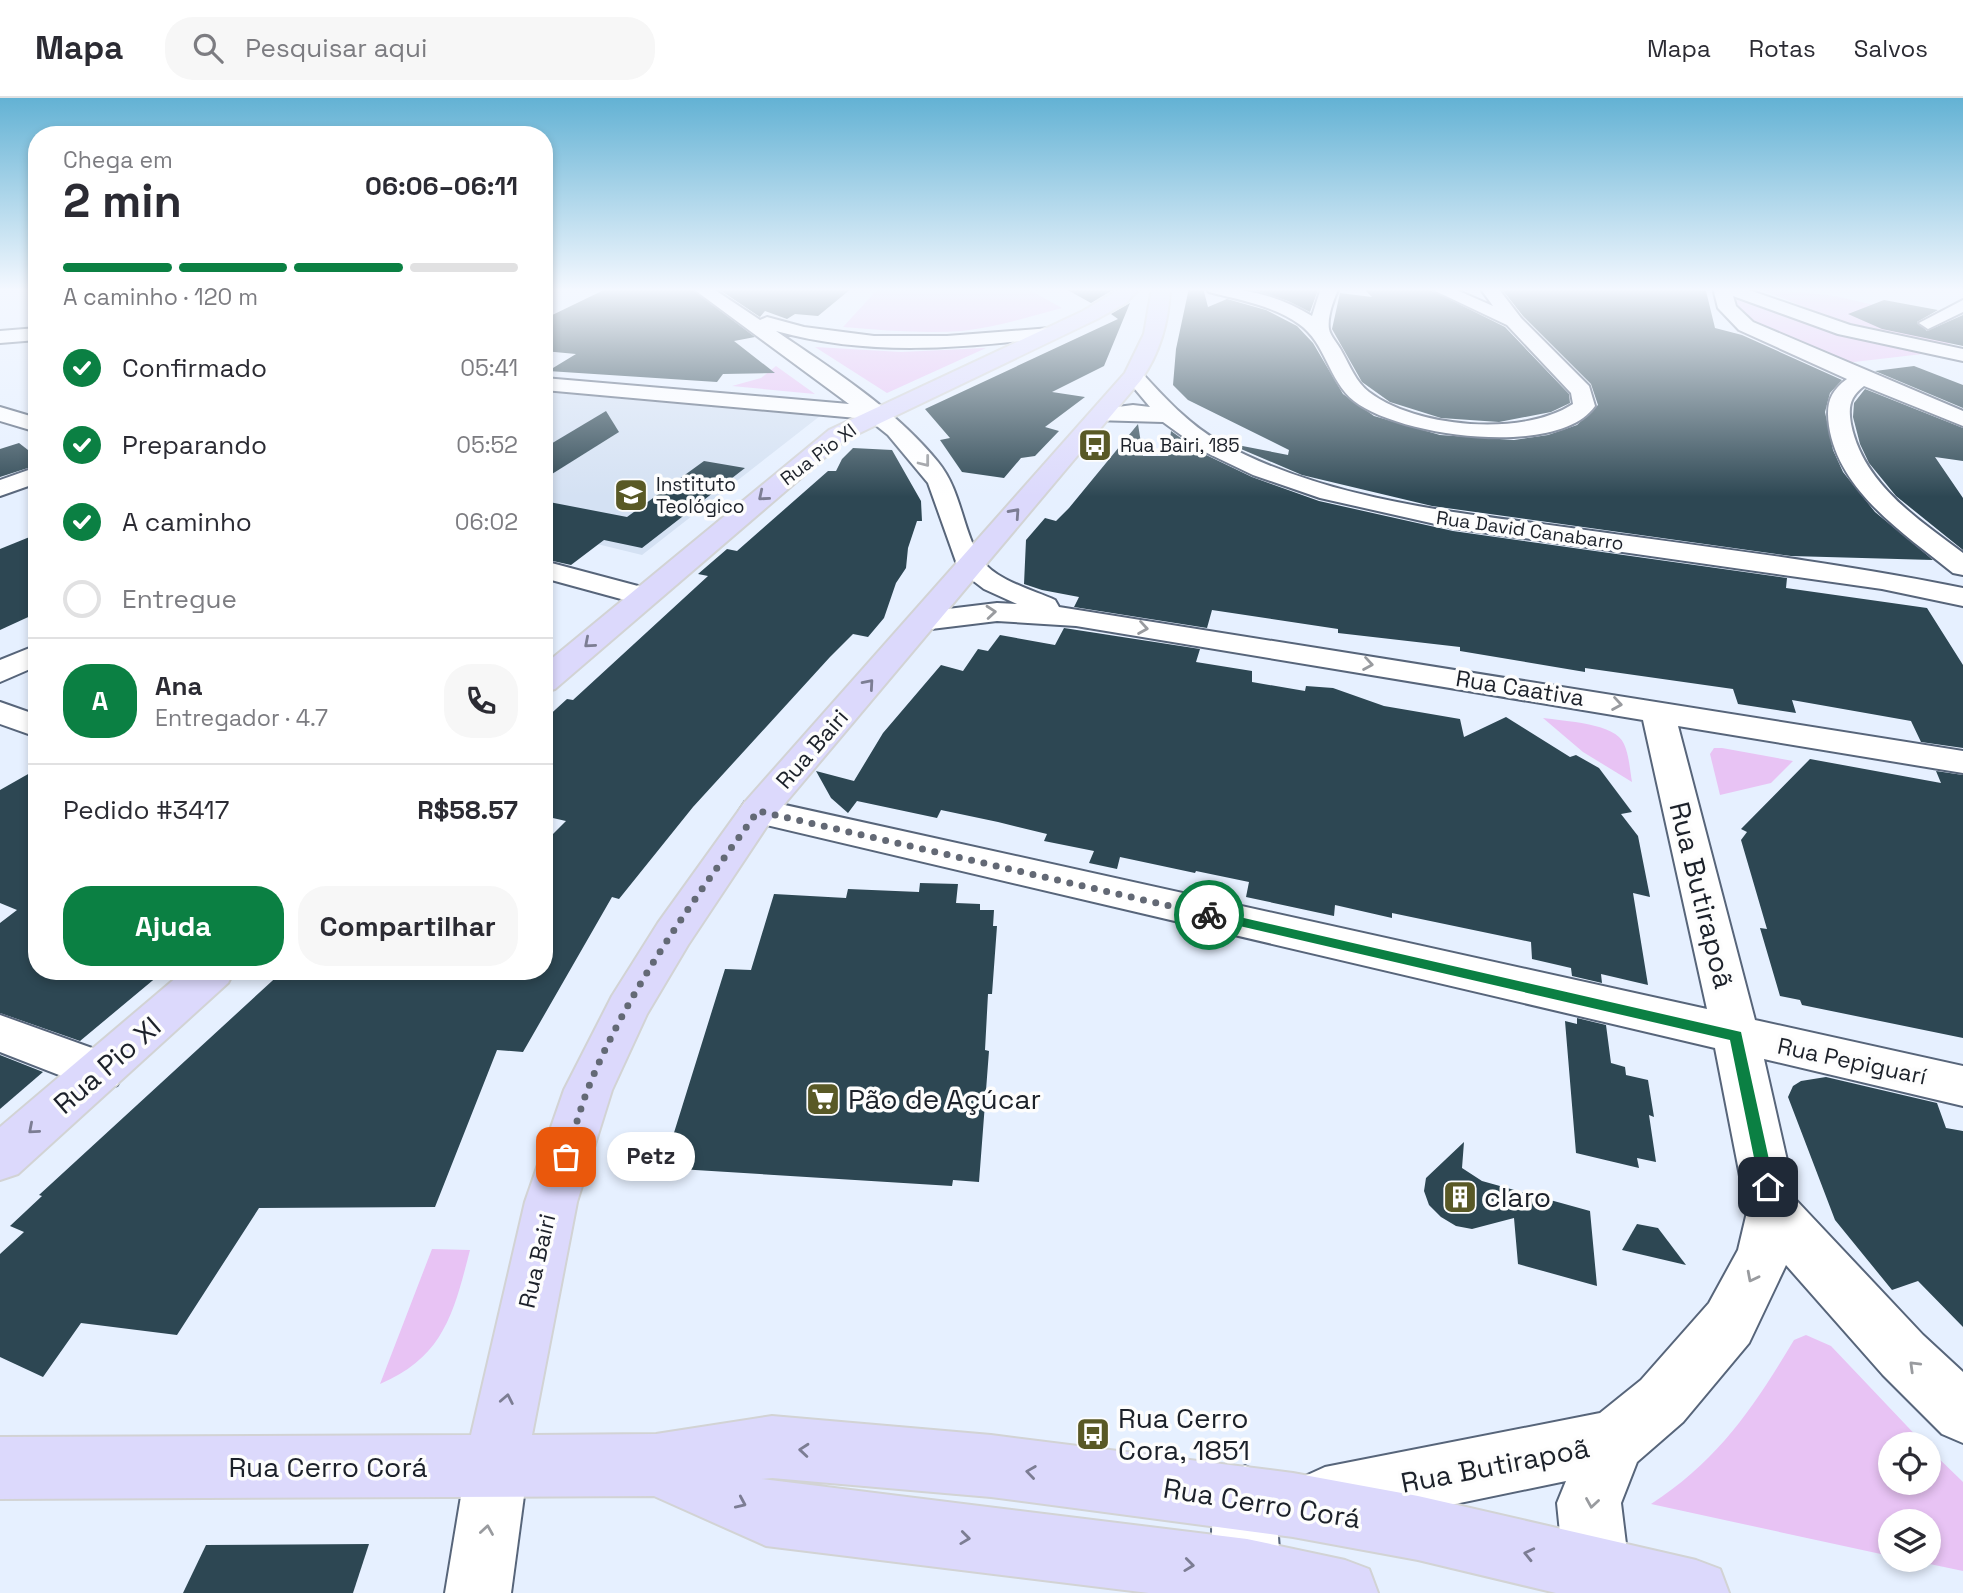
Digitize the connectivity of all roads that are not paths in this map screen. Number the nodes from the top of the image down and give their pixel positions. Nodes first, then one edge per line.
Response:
1 (800, 358) edge
2 (998, 358) edge
3 (1146, 358) edge
4 (1335, 358) edge
5 (1548, 358) edge
6 (1818, 358) edge
7 (1134, 376) junction
8 (1861, 377) junction
9 (553, 385) edge
10 (1900, 394) junction
11 (1842, 395) junction
12 (799, 406) junction
13 (0, 414) edge
14 (877, 414) junction
15 (1102, 415) junction
16 (1169, 416) junction
17 (1963, 419) edge
18 (28, 422) edge
19 (852, 426) junction
20 (28, 478) edge
21 (0, 489) edge
22 (969, 564) junction
23 (1963, 567) edge
24 (553, 571) edge
25 (1909, 584) junction
26 (643, 596) junction
27 (1963, 597) edge
28 (1076, 617) junction
29 (923, 621) junction
30 (28, 658) edge
31 (0, 672) edge
32 (553, 674) edge
33 (1657, 710) junction
34 (0, 712) edge
35 (28, 723) edge
36 (1963, 762) edge
37 (758, 811) junction
38 (203, 980) edge
39 (0, 1033) edge
40 (1736, 1036) junction
41 (100, 1070) junction
42 (1963, 1086) edge
43 (0, 1158) edge
44 (1773, 1212) junction
45 (1963, 1413) edge
46 (1615, 1441) junction
47 (656, 1465) junction
48 (497, 1466) junction
49 (0, 1468) edge
50 (1269, 1502) junction
51 (1597, 1581) edge
52 (1251, 1582) edge
53 (478, 1593) edge
54 (1345, 1593) edge
55 (1696, 1593) edge

1 - 14 street
2 - 14 main road, Rua Pio XI
3 - 7 main road, Rua Bairi
4 - 5 street
6 - 8 street
7 - 15 main road, Rua Bairi
7 - 16 street, Rua David Canabarro
8 - 10 street
8 - 11 street
9 - 12 street
10 - 11 street
10 - 17 street
11 - 23 street
12 - 14 street
12 - 19 street
13 - 18 street
14 - 19 main road, Rua Pio XI
14 -> 22 street
15 - 16 street, Rua David Canabarro
22 -> 15 main road, Rua Bairi
16 - 25 street, Rua David Canabarro
19 -> 26 main road, Rua Pio XI
20 - 21 street
22 - 28 street, Rua Caativa
22 - 29 main road, Rua Bairi
23 - 25 street, Rua David Canabarro
24 - 26 street
25 - 27 street, Rua David Canabarro
26 -> 32 main road, Rua Pio XI
29 -> 28 street, Rua Caativa
28 -> 33 street, Rua Caativa
37 -> 29 main road, Rua Bairi
30 - 31 street
33 - 36 street, Rua Caativa
33 - 40 street, Rua Butirapoã
34 - 35 street
37 - 40 street, Rua Pepiguarí
48 -> 37 main road, Rua Bairi
38 - 41 main road, Rua Pio XI
39 - 41 street
40 - 42 street, Rua Pepiguarí
40 - 44 street, Rua Butirapoã
41 -> 43 main road, Rua Pio XI
45 -> 44 street
44 -> 46 street, Rua Butirapoã
46 - 50 street, Rua Butirapoã
46 -> 51 street, Rua Butirapoã
47 - 48 main road, Rua Cerro Corá
50 -> 47 main road, Rua Cerro Corá
47 -> 52 main road, Rua Cerro Corá
48 - 49 main road, Rua Cerro Corá
53 -> 48 street
51 -> 50 main road, Rua Cerro Corá
50 - 52 street
51 - 55 main road, Rua Cerro Corá
52 - 54 main road, Rua Cerro Corá

